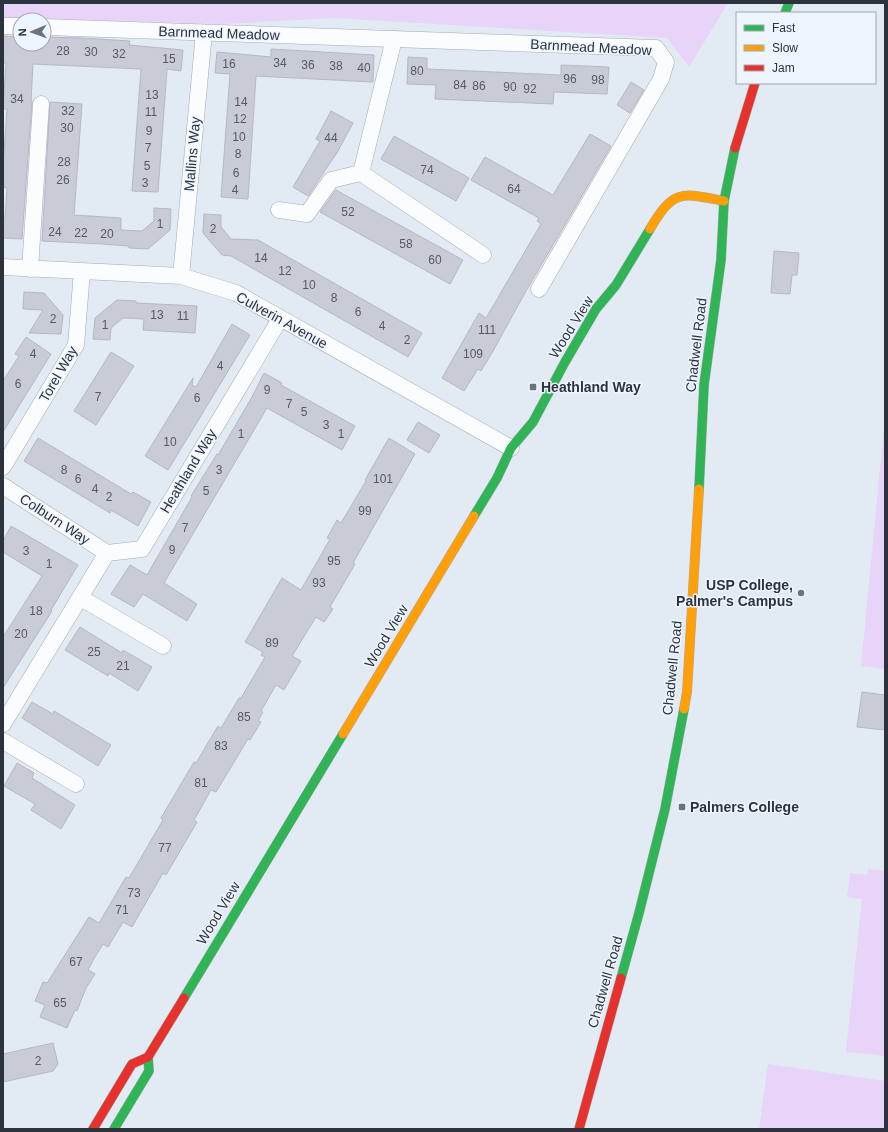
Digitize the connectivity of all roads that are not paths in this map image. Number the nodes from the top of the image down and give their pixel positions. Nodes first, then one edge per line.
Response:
1 (52, 27) edge
2 (204, 33) junction
3 (394, 39) junction
4 (755, 84) edge
5 (41, 104) dead end
6 (361, 173) junction
7 (724, 201) junction
8 (279, 210) dead end
9 (483, 254) dead end
10 (3, 267) edge
11 (30, 268) junction
12 (82, 271) junction
13 (181, 276) junction
14 (539, 289) dead end
15 (280, 319) junction
16 (511, 448) junction
17 (3, 467) edge
18 (3, 486) edge
19 (107, 553) junction
20 (81, 598) junction
21 (163, 646) dead end
22 (3, 724) edge
23 (3, 741) edge
24 (76, 784) dead end
25 (148, 1057) junction
26 (94, 1129) edge
27 (114, 1129) edge
28 (579, 1129) edge

1 - 2 street, Barnmead Meadow
2 - 3 street, Barnmead Meadow
2 - 13 street, Mallins Way
3 - 6 street
3 - 14 street, Barnmead Meadow
4 - 7 main road, Chadwell Road
5 - 11 street
6 - 8 street
6 - 9 street
7 - 16 main road, Wood View
7 - 28 main road, Chadwell Road
10 - 11 street, Culverin Avenue
11 - 12 street, Culverin Avenue
12 - 13 street, Culverin Avenue
12 - 17 street, Torel Way
13 - 15 street, Culverin Avenue
15 - 16 street, Culverin Avenue
15 - 19 street, Heathland Way
16 - 25 main road, Wood View
18 - 19 street, Colburn Way
19 - 20 street
20 - 21 street
20 - 22 street
23 - 24 street
25 - 26 main road
25 - 27 main road

